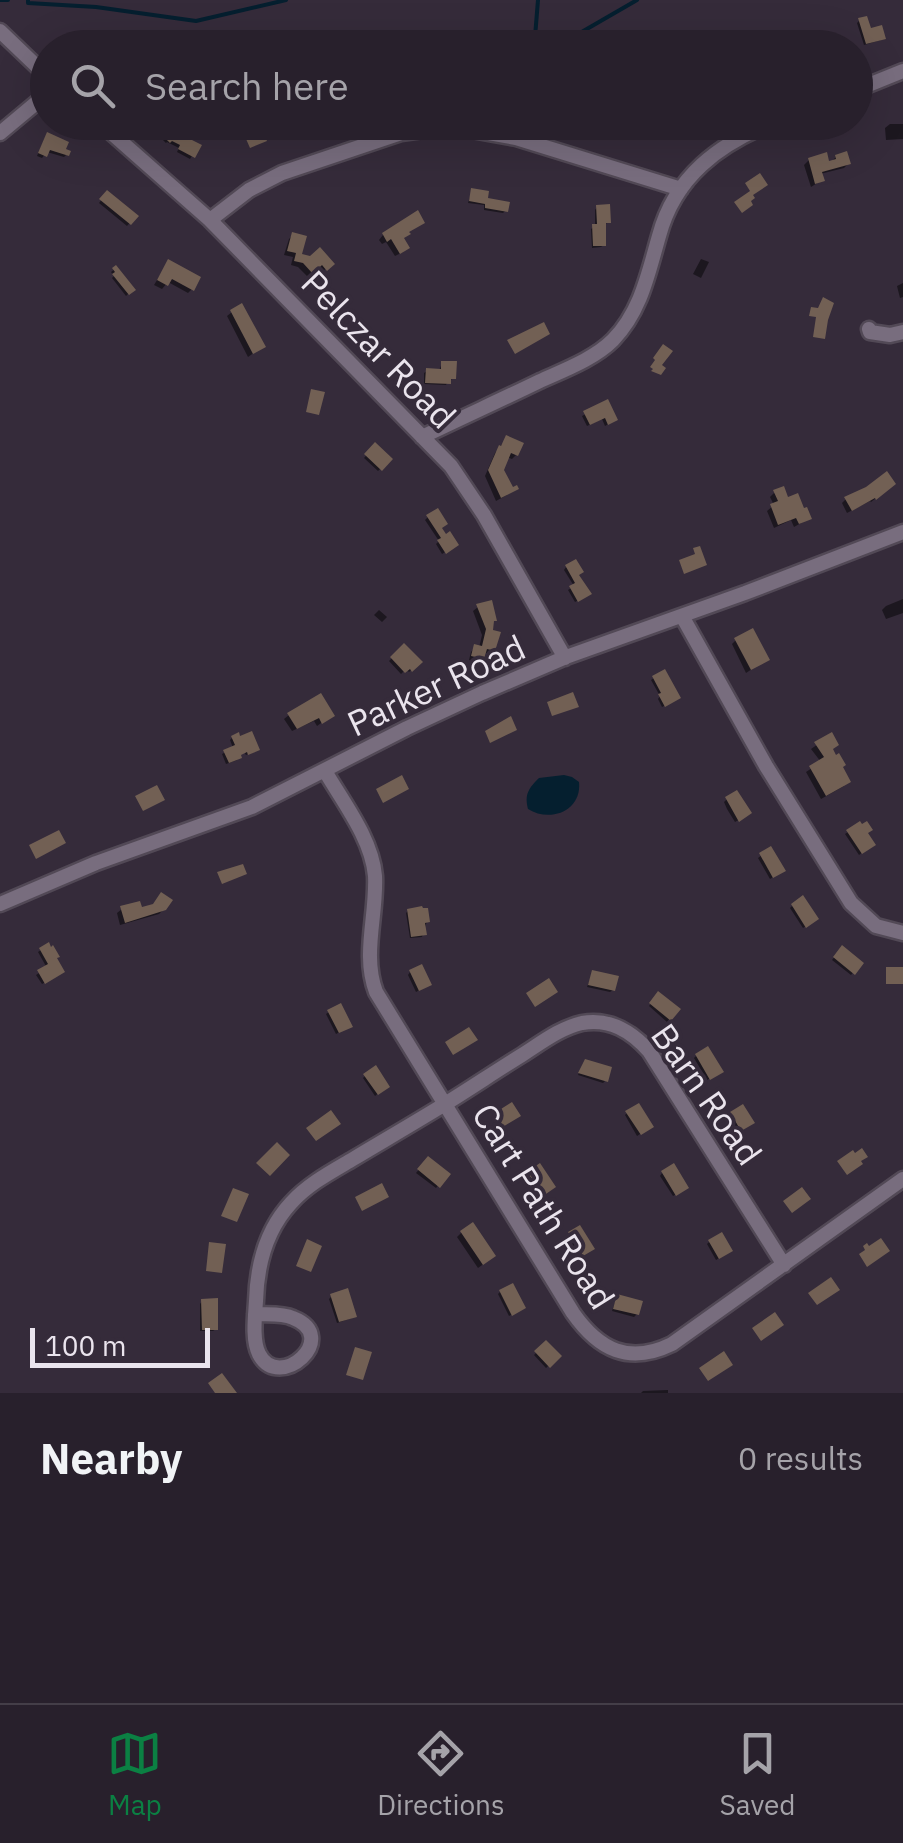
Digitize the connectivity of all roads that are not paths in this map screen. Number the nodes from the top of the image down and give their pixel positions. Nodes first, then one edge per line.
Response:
1 (0, 31) edge
2 (30, 60) edge
3 (903, 71) edge
4 (873, 83) edge
5 (30, 108) edge
6 (0, 133) edge
7 (119, 140) edge
8 (380, 140) edge
9 (519, 140) edge
10 (736, 140) edge
11 (681, 190) junction
12 (210, 220) junction
13 (870, 330) dead end
14 (903, 332) edge
15 (422, 436) junction
16 (903, 532) edge
17 (682, 616) junction
18 (565, 658) junction
19 (325, 771) junction
20 (0, 904) edge
21 (903, 934) edge
22 (444, 1105) junction
23 (903, 1179) edge
24 (784, 1264) junction
25 (256, 1314) junction

1 - 2 street
3 - 4 street
5 - 6 street
7 - 12 street, Pelczar Road
8 - 12 street
9 - 11 street
10 - 11 street
11 - 15 street
12 - 15 street, Pelczar Road
13 - 14 street
15 - 18 street, Pelczar Road
16 - 17 street, Parker Road
17 - 18 street, Parker Road
17 - 21 street
18 - 19 street, Parker Road
19 - 20 street, Parker Road
19 - 22 street, Cart Path Road
22 - 24 street, Barn Road
22 - 24 street, Cart Path Road
22 - 25 street, Barn Road
23 - 24 street, Cart Path Road
25 - 25 street

